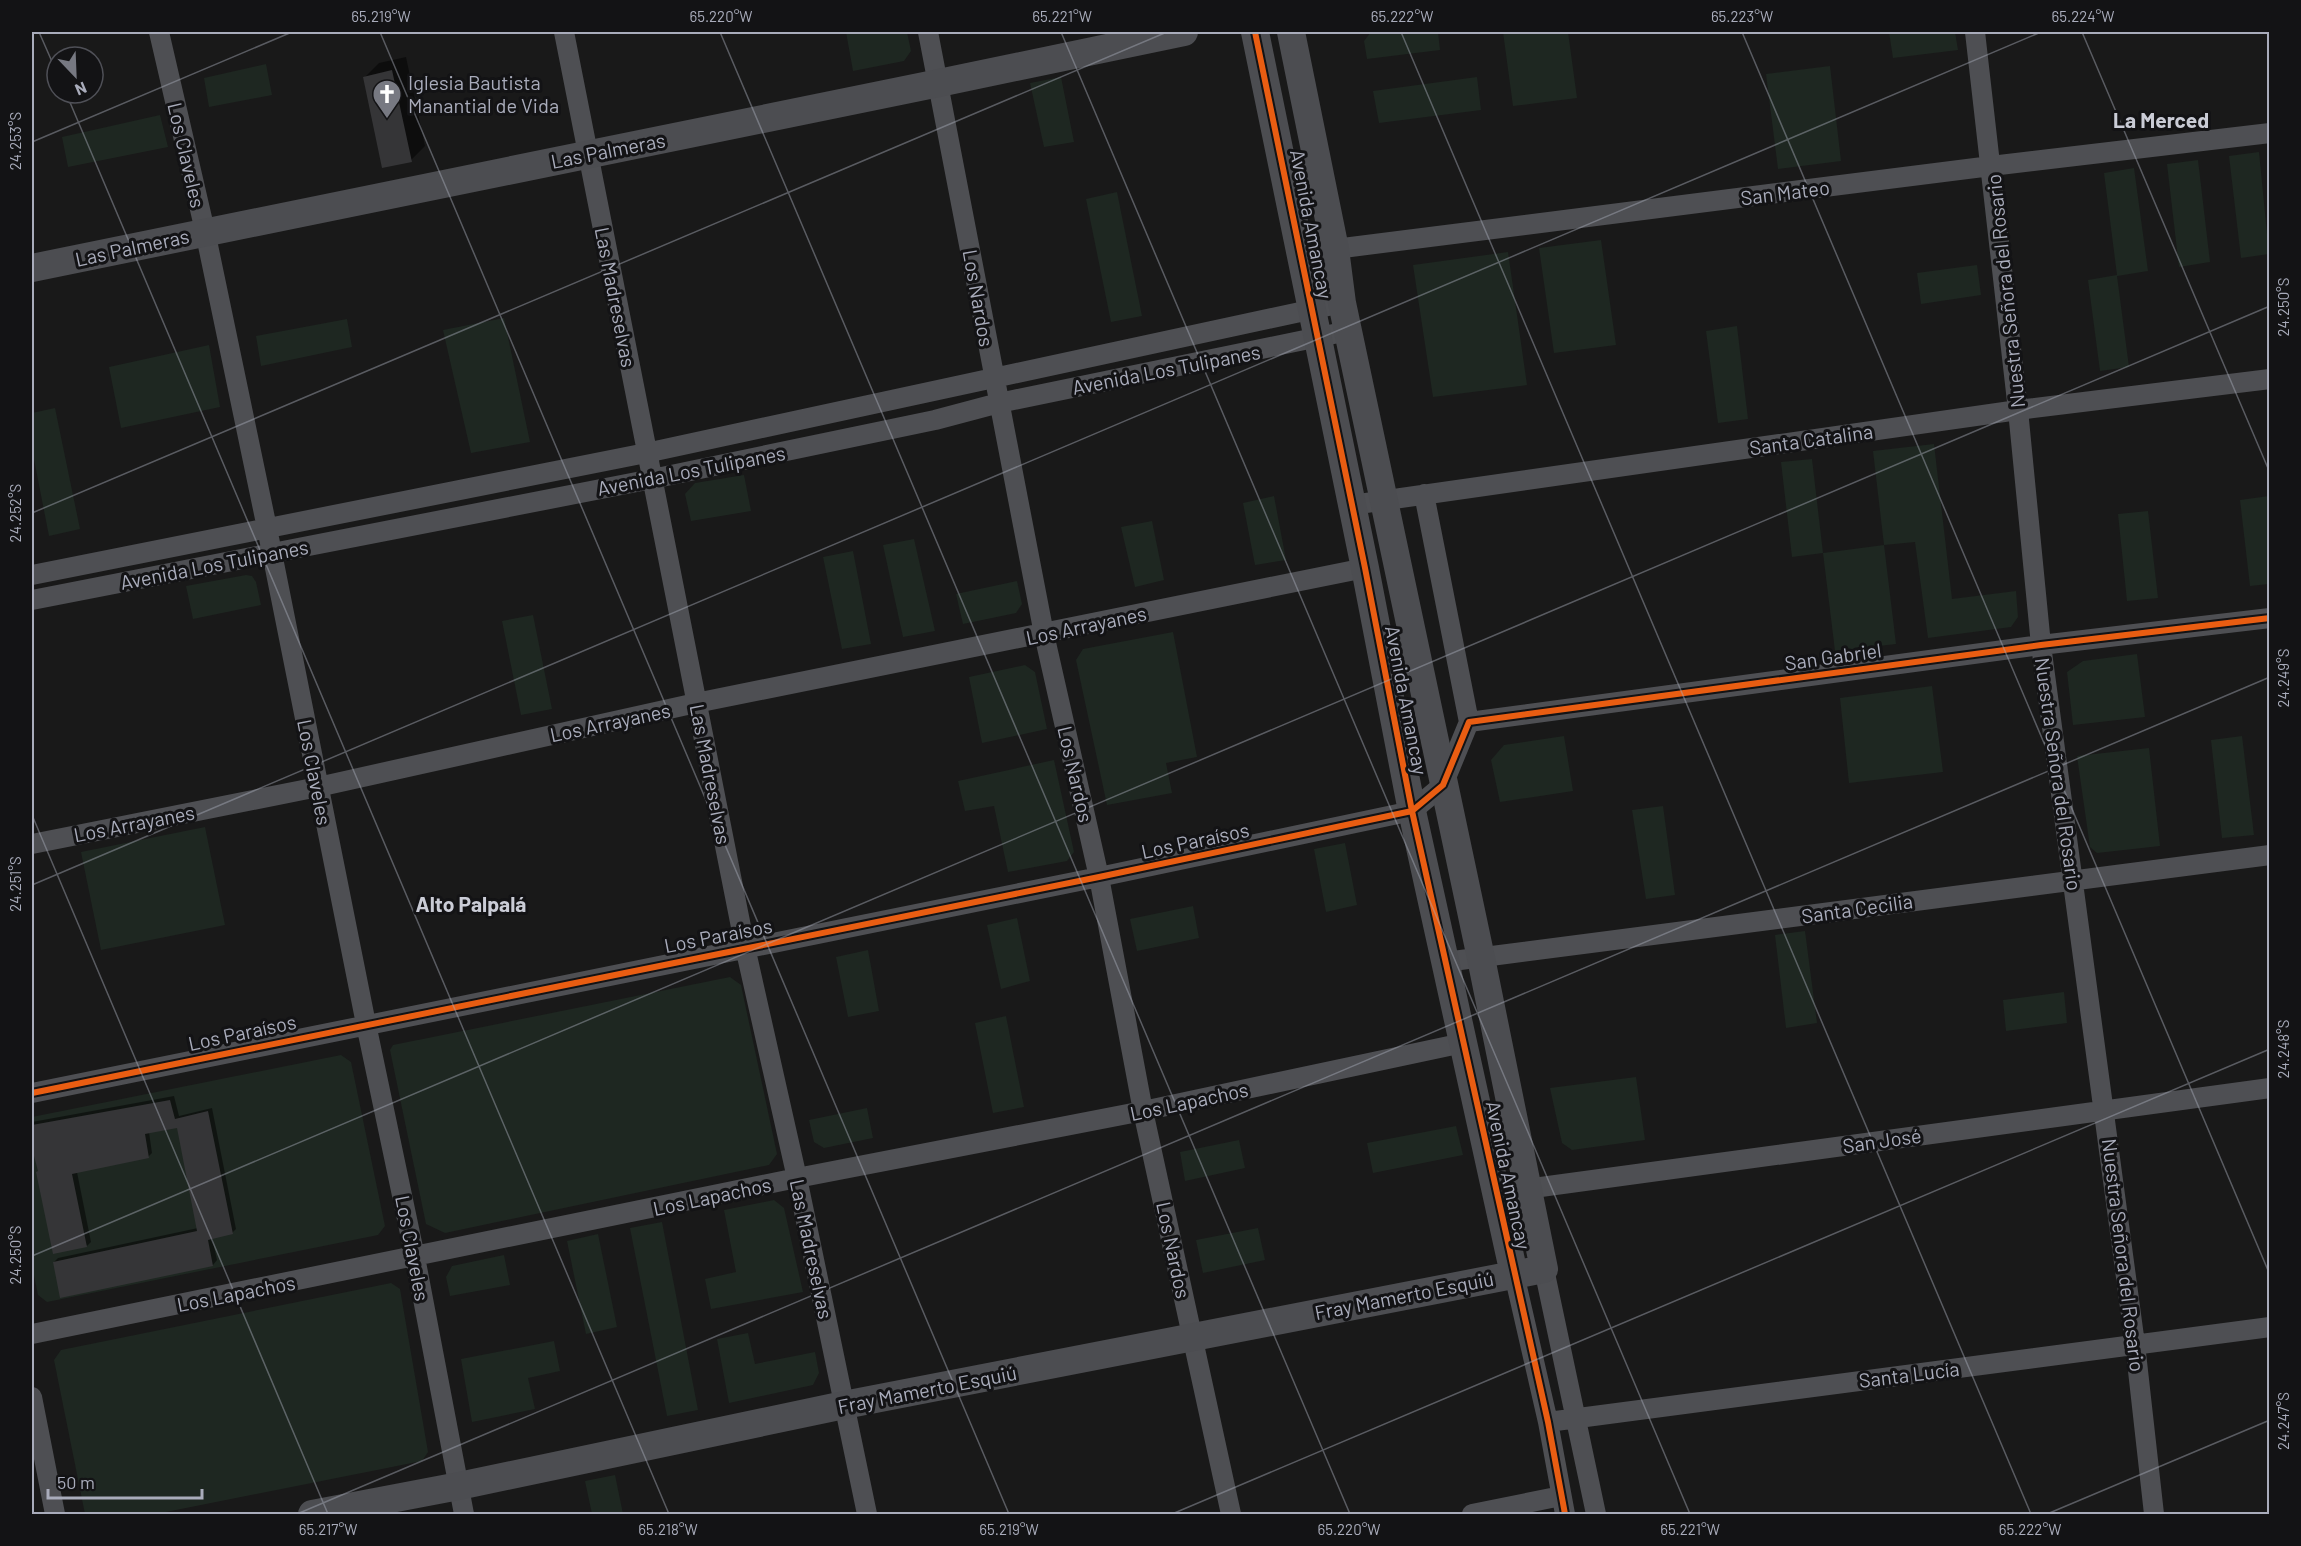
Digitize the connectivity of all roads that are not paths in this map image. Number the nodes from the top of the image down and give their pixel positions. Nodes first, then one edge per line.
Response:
1 (159, 32) edge
2 (564, 32) edge
3 (928, 32) edge
4 (1184, 32) edge
5 (1255, 32) edge
6 (1291, 32) edge
7 (1975, 32) edge
8 (939, 83) junction
9 (2270, 133) edge
10 (589, 154) junction
11 (1991, 166) junction
12 (205, 231) junction
13 (1335, 249) junction
14 (1303, 258) junction
15 (32, 268) edge
16 (1342, 303) junction
17 (1312, 310) junction
18 (1348, 332) junction
19 (1318, 339) junction
20 (993, 377) junction
21 (2270, 380) edge
22 (999, 403) junction
23 (2018, 410) junction
24 (646, 453) junction
25 (651, 479) junction
26 (1424, 494) junction
27 (1383, 500) junction
28 (1353, 505) junction
29 (267, 528) junction
30 (272, 553) junction
31 (1365, 568) junction
32 (32, 576) edge
33 (32, 600) edge
34 (2270, 618) edge
35 (1044, 634) junction
36 (2041, 645) junction
37 (696, 704) junction
38 (1469, 722) junction
39 (1443, 785) junction
40 (318, 787) junction
41 (1412, 811) junction
42 (32, 844) edge
43 (2270, 855) edge
44 (1099, 877) junction
45 (2073, 879) junction
46 (745, 947) junction
47 (1480, 958) junction
48 (1445, 962) junction
49 (366, 1024) junction
50 (1463, 1043) junction
51 (2270, 1088) edge
52 (32, 1093) edge
53 (2105, 1109) junction
54 (1143, 1111) junction
55 (797, 1178) junction
56 (1526, 1189) junction
57 (1497, 1198) junction
58 (415, 1257) junction
59 (1544, 1269) junction
60 (1514, 1274) junction
61 (2270, 1327) edge
62 (32, 1334) edge
63 (1193, 1337) junction
64 (2135, 1344) junction
65 (32, 1397) edge
66 (844, 1405) junction
67 (1575, 1417) junction
68 (1548, 1422) junction
69 (459, 1486) junction
70 (1563, 1505) edge
71 (55, 1515) edge
72 (312, 1515) edge
73 (464, 1515) edge
74 (867, 1515) edge
75 (1231, 1515) edge
76 (1472, 1515) edge
77 (1596, 1515) edge
78 (2154, 1515) edge

1 - 12 street, Los Claveles
2 - 10 street, Las Madreselvas
3 - 8 street, Los Nardos
4 - 8 street, Las Palmeras
5 - 14 street, Avenida Amancay
6 - 13 street, Avenida Amancay
7 - 11 street, Nuestra Señora del Rosario
8 - 10 street, Las Palmeras
8 - 20 street, Los Nardos
9 - 11 street, San Mateo
10 - 12 street, Las Palmeras
10 - 24 street, Las Madreselvas
11 - 13 street, San Mateo
11 - 23 street, Nuestra Señora del Rosario
12 - 15 street, Las Palmeras
12 - 29 street, Los Claveles
13 - 14 street, San Mateo
13 - 16 street, Avenida Amancay
14 - 17 street, Avenida Amancay
16 - 17 street, Avenida Los Tulipanes
16 - 18 street, Avenida Amancay
17 - 19 street, Avenida Amancay
17 - 20 street, Avenida Los Tulipanes
18 - 19 street, Avenida Los Tulipanes
18 - 27 street, Avenida Amancay
19 - 22 street, Avenida Los Tulipanes
19 - 28 street, Avenida Amancay
20 - 22 street, Los Nardos
20 - 24 street, Avenida Los Tulipanes
21 - 23 street, Santa Catalina
22 - 25 street, Avenida Los Tulipanes
22 - 35 street, Los Nardos
23 - 26 street, Santa Catalina
23 - 36 street, Nuestra Señora del Rosario
24 - 25 street, Las Madreselvas
24 - 29 street, Avenida Los Tulipanes
25 - 30 street, Avenida Los Tulipanes
25 - 37 street, Las Madreselvas
26 - 27 street, Santa Catalina
26 - 38 street
27 - 28 street, Santa Catalina
27 - 39 street, Avenida Amancay
28 - 31 street, Avenida Amancay
29 - 30 street, Los Claveles
29 - 32 street, Avenida Los Tulipanes
30 - 33 street, Avenida Los Tulipanes
30 - 40 street, Los Claveles
31 - 35 street, Los Arrayanes
31 - 41 street, Avenida Amancay
34 - 36 street, San Gabriel
35 - 37 street, Los Arrayanes
35 - 44 street, Los Nardos
36 - 38 street, San Gabriel
36 - 45 street, Nuestra Señora del Rosario
37 - 40 street, Los Arrayanes
37 - 46 street, Las Madreselvas
38 - 39 street
39 - 41 street
39 - 47 street, Avenida Amancay
40 - 42 street, Los Arrayanes
40 - 49 street, Los Claveles
41 - 44 street, Los Paraísos
41 - 48 street, Avenida Amancay
43 - 45 street, Santa Cecilia
44 - 46 street, Los Paraísos
44 - 54 street, Los Nardos
45 - 47 street, Santa Cecilia
45 - 53 street, Nuestra Señora del Rosario
46 - 49 street, Los Paraísos
46 - 55 street, Las Madreselvas
47 - 48 street, Santa Cecilia
47 - 56 street, Avenida Amancay
48 - 50 street, Avenida Amancay
49 - 52 street, Los Paraísos
49 - 58 street, Los Claveles
50 - 54 street, Los Lapachos
50 - 57 street, Avenida Amancay
51 - 53 street, San José
53 - 56 street, San José
53 - 64 street, Nuestra Señora del Rosario
54 - 55 street, Los Lapachos
54 - 63 street, Los Nardos
55 - 58 street, Los Lapachos
55 - 66 street, Las Madreselvas
56 - 57 street, San José
56 - 59 street, Avenida Amancay
57 - 60 street, Avenida Amancay
58 - 62 street, Los Lapachos
58 - 69 street, Los Claveles
59 - 60 street, Fray Mamerto Esquiú
59 - 67 street, Avenida Amancay
60 - 63 street, Fray Mamerto Esquiú
60 - 68 street, Avenida Amancay
61 - 64 street, Santa Lucía
63 - 66 street, Fray Mamerto Esquiú
63 - 75 street, Los Nardos
64 - 67 street, Santa Lucía
64 - 78 street, Nuestra Señora del Rosario
65 - 71 street
66 - 69 street, Fray Mamerto Esquiú
66 - 74 street, Las Madreselvas
67 - 68 street, Santa Lucía
67 - 77 street, Avenida Amancay
68 - 70 street, Avenida Amancay
69 - 72 street, Fray Mamerto Esquiú
69 - 73 street, Los Claveles
70 - 76 street

